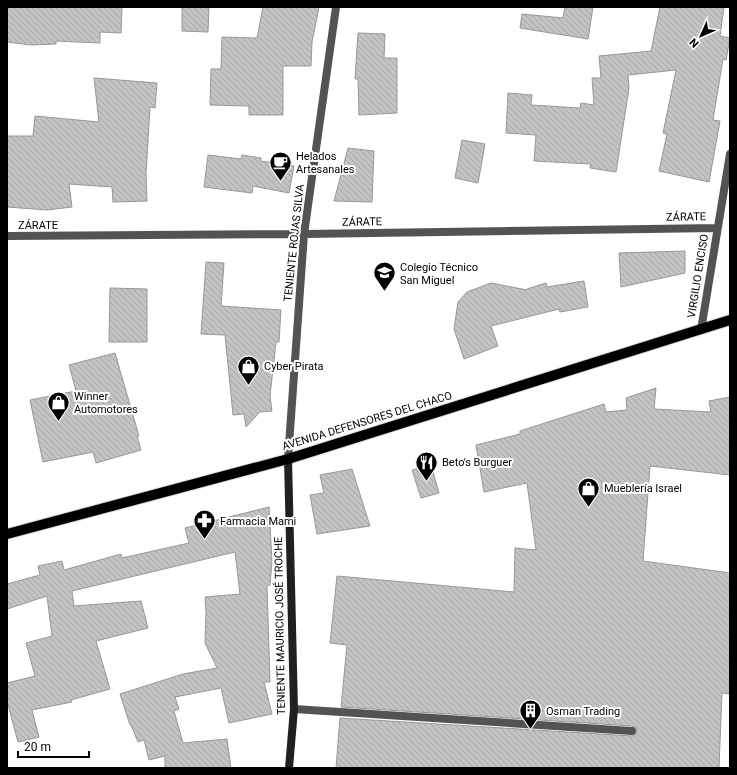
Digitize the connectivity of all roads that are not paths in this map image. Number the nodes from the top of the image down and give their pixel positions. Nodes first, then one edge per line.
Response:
1 (336, 7) edge
2 (730, 154) edge
3 (717, 228) junction
4 (304, 234) junction
5 (7, 236) edge
6 (730, 320) edge
7 (701, 330) junction
8 (288, 459) junction
9 (7, 534) edge
10 (294, 709) junction
11 (632, 731) dead end
12 (289, 768) edge

1 - 4 street, TENIENTE ROJAS SILVA
2 - 3 street, VIRGILIO ENCISO
3 - 4 street, ZÁRATE
3 - 7 street, VIRGILIO ENCISO
4 - 5 street, ZÁRATE
4 - 8 street, TENIENTE ROJAS SILVA
6 - 7 main road, AVENIDA DEFENSORES DEL CHACO
7 - 8 main road, AVENIDA DEFENSORES DEL CHACO
8 - 9 main road, AVENIDA DEFENSORES DEL CHACO
8 - 10 street, TENIENTE MAURICIO JOSÉ TROCHE
10 - 11 street
10 - 12 street, TENIENTE MAURICIO JOSÉ TROCHE

